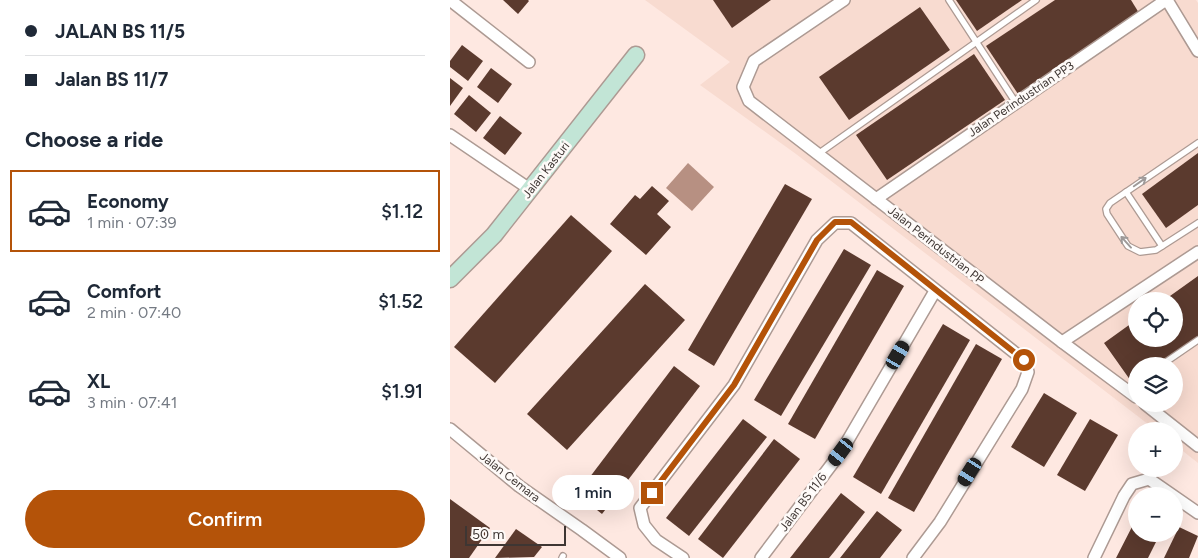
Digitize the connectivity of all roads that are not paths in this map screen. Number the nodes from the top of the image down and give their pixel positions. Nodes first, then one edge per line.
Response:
1 (450, 0) edge
2 (844, 0) edge
3 (949, 0) edge
4 (1036, 0) edge
5 (1167, 0) edge
6 (977, 42) junction
7 (1198, 50) edge
8 (636, 55) dead end
9 (529, 62) dead end
10 (1016, 103) junction
11 (450, 135) edge
12 (1198, 143) edge
13 (818, 154) junction
14 (531, 190) junction
15 (1126, 192) junction
16 (876, 199) junction
17 (1198, 223) edge
18 (1162, 246) junction
19 (1198, 252) edge
20 (450, 279) edge
21 (935, 291) junction
22 (1198, 340) edge
23 (1062, 342) junction
24 (1173, 357) edge
25 (1128, 383) edge
26 (1155, 412) edge
27 (450, 429) edge
28 (1198, 446) edge
29 (1198, 513) edge
30 (616, 557) edge
31 (683, 558) edge
32 (761, 558) edge
33 (913, 558) edge
34 (1094, 558) edge

1 - 9 street
2 - 13 street, Jalan Perindustrian PP
3 - 6 lane
4 - 6 lane
5 - 7 street
5 - 10 street, Jalan Perindustrian PP3
6 - 10 lane
6 - 13 lane
8 - 14 street, Jalan Kasturi
10 - 16 street, Jalan Perindustrian PP3
11 - 14 street
15 -> 12 lane
13 - 16 street, Jalan Perindustrian PP
14 - 20 street, Jalan Kasturi
15 - 18 lane
18 -> 15 lane
16 - 23 street, Jalan Perindustrian PP
17 - 18 lane
19 - 23 street
21 - 31 street
21 - 32 street, Jalan BS 11/6
21 - 33 street
22 - 24 lane
23 - 25 street, Jalan Perindustrian PP
26 - 28 street
27 - 30 street, Jalan Cemara
29 - 34 street

